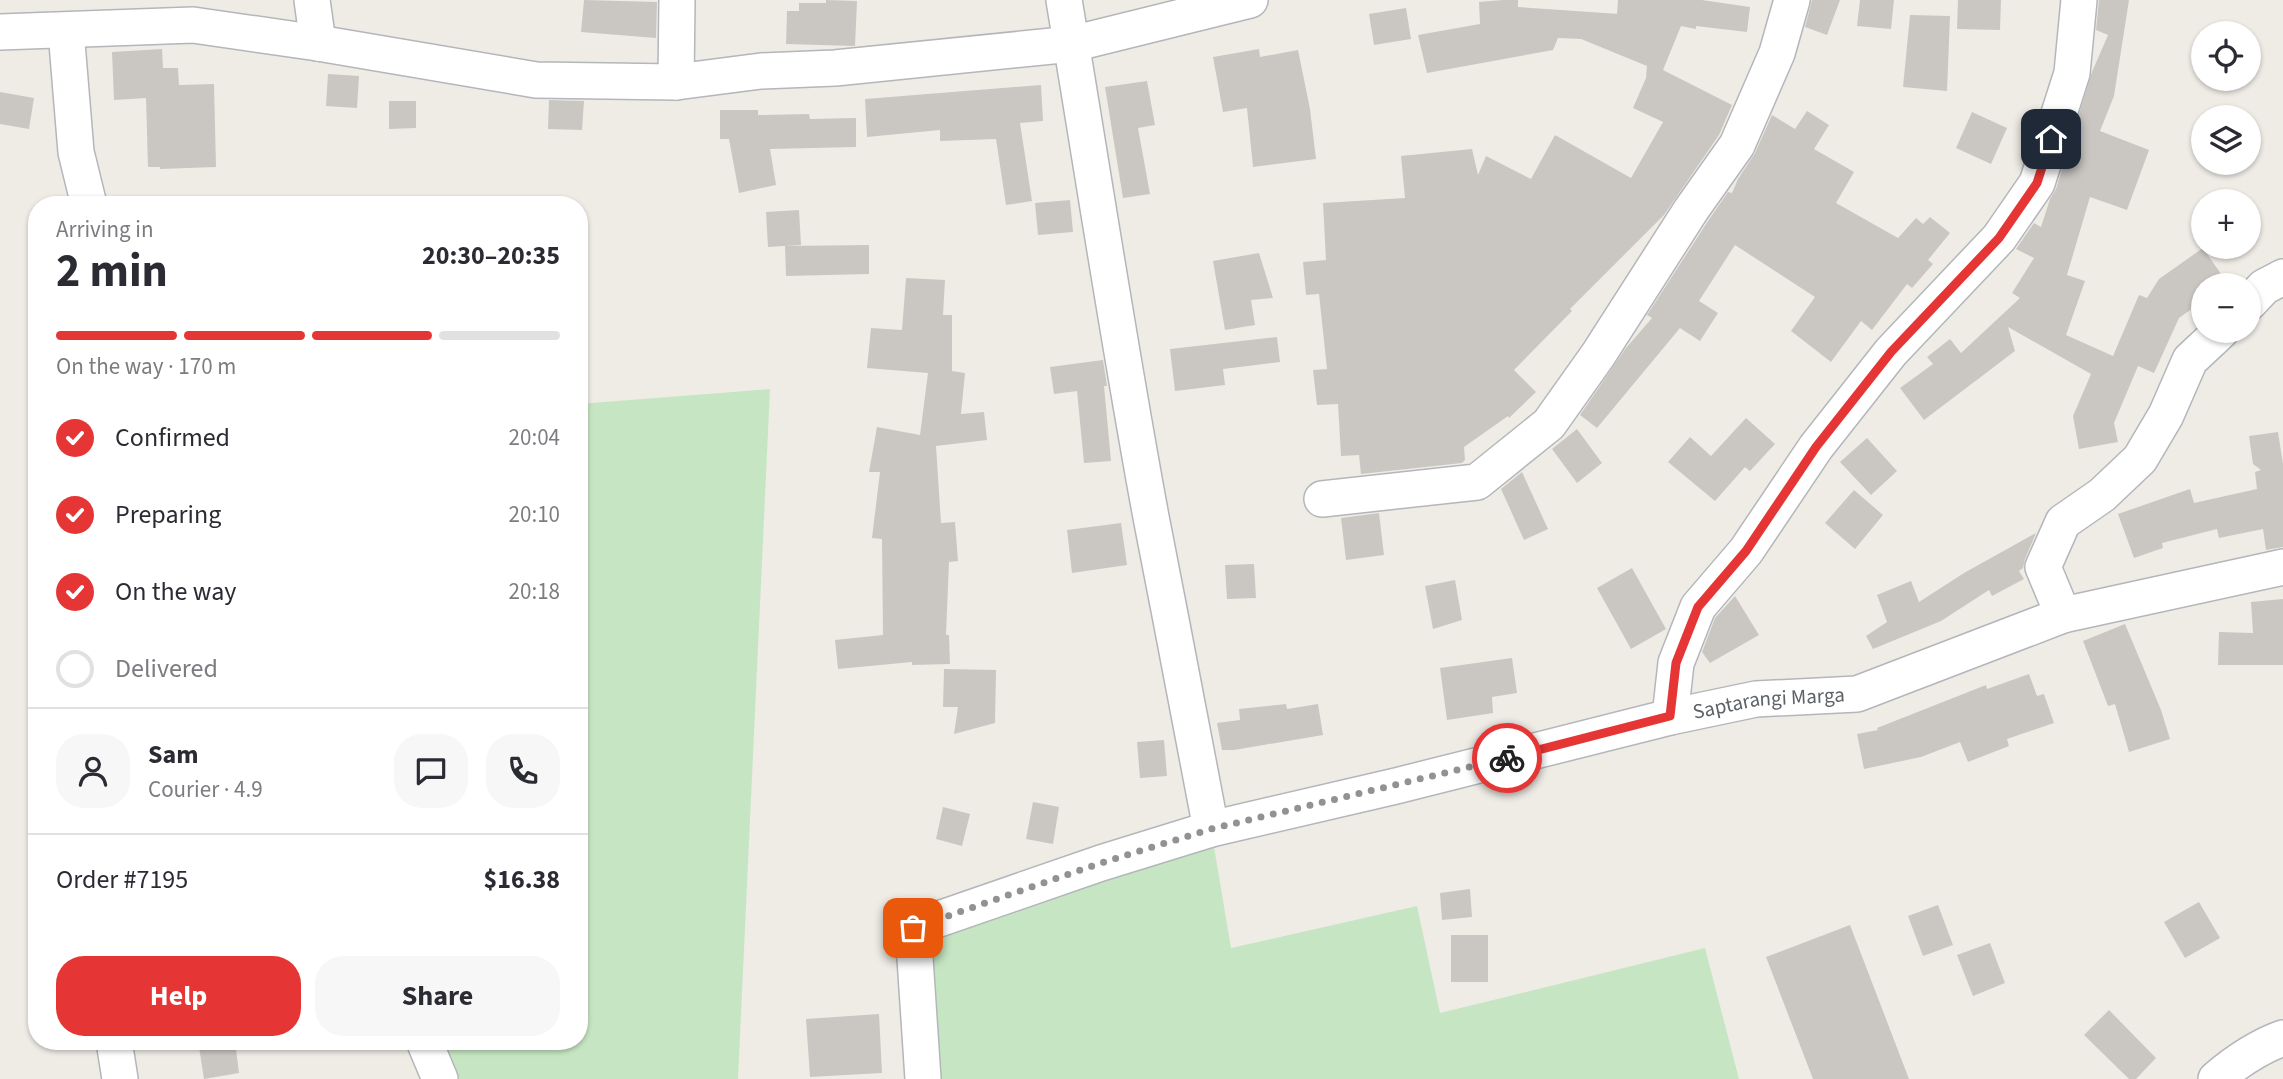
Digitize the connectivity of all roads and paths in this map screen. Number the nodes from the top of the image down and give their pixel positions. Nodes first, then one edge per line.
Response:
1 (313, 0) edge
2 (677, 0) edge
3 (1064, 0) edge
4 (1250, 0) edge
5 (1793, 0) edge
6 (2079, 0) edge
7 (66, 31) junction
8 (0, 32) edge
9 (318, 43) junction
10 (1072, 44) junction
11 (676, 82) junction
12 (87, 196) edge
13 (2283, 277) edge
14 (2261, 289) edge
15 (2208, 343) edge
16 (1322, 499) dead end
17 (2283, 567) edge
18 (2063, 615) junction
19 (1670, 716) junction
20 (1211, 829) junction
21 (2283, 1038) edge
22 (115, 1050) edge
23 (428, 1050) edge
24 (120, 1079) edge
25 (440, 1079) edge
26 (923, 1079) edge
27 (2216, 1079) edge

1 - 9 street
2 - 11 street
3 - 10 street
4 - 10 street
5 - 16 street
6 - 19 street
7 - 8 street
7 - 9 street
7 - 12 street
9 - 11 street
10 - 11 street
10 - 20 street
13 - 14 street
15 - 18 street
17 - 18 street, Saptarangi Marga
18 - 19 street, Saptarangi Marga
19 - 20 street, Saptarangi Marga
20 - 26 street, Saptarangi Marga
21 - 27 street
22 - 24 street
23 - 25 street

